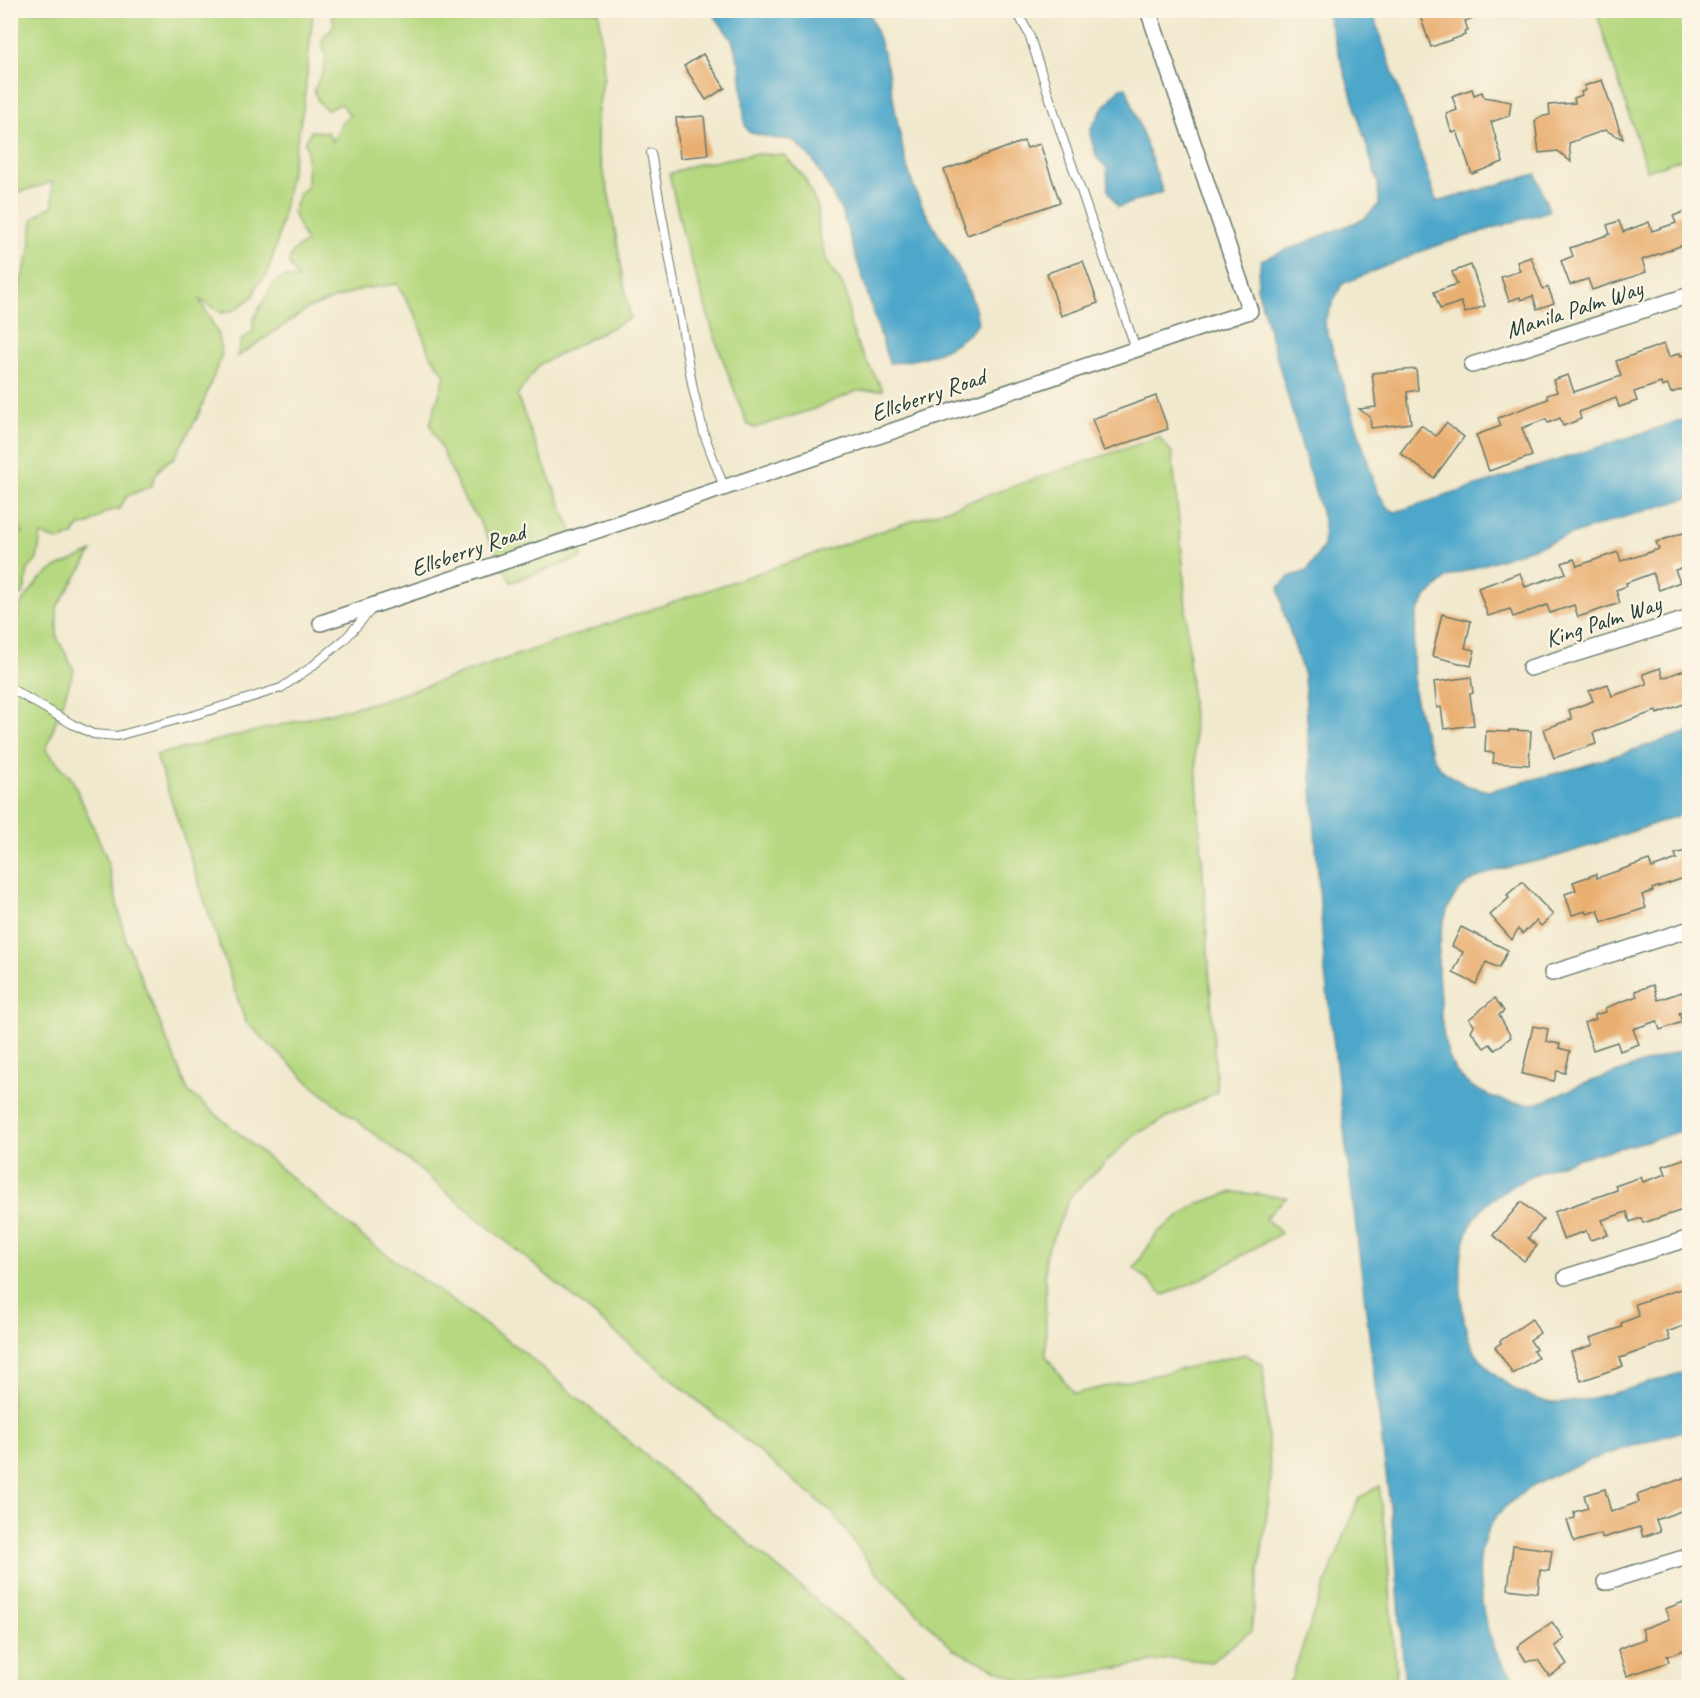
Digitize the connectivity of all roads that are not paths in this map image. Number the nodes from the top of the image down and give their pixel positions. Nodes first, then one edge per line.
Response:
1 (1016, 10) edge
2 (1148, 10) edge
3 (651, 153) dead end
4 (1689, 296) edge
5 (1136, 349) junction
6 (1472, 365) dead end
7 (724, 487) junction
8 (376, 604) junction
9 (1689, 618) edge
10 (321, 623) dead end
11 (1530, 668) dead end
12 (10, 688) edge
13 (1689, 929) edge
14 (1552, 973) dead end
15 (1689, 1238) edge
16 (1566, 1277) dead end
17 (1689, 1556) edge
18 (1605, 1582) dead end

1 - 5 lane
2 - 5 street, Ellsberry Road
3 - 7 lane
4 - 6 street, Manila Palm Way
5 - 7 street, Ellsberry Road
7 - 8 street, Ellsberry Road
8 - 10 street, Ellsberry Road
8 - 12 lane
9 - 11 street, King Palm Way
13 - 14 street
15 - 16 street
17 - 18 street

